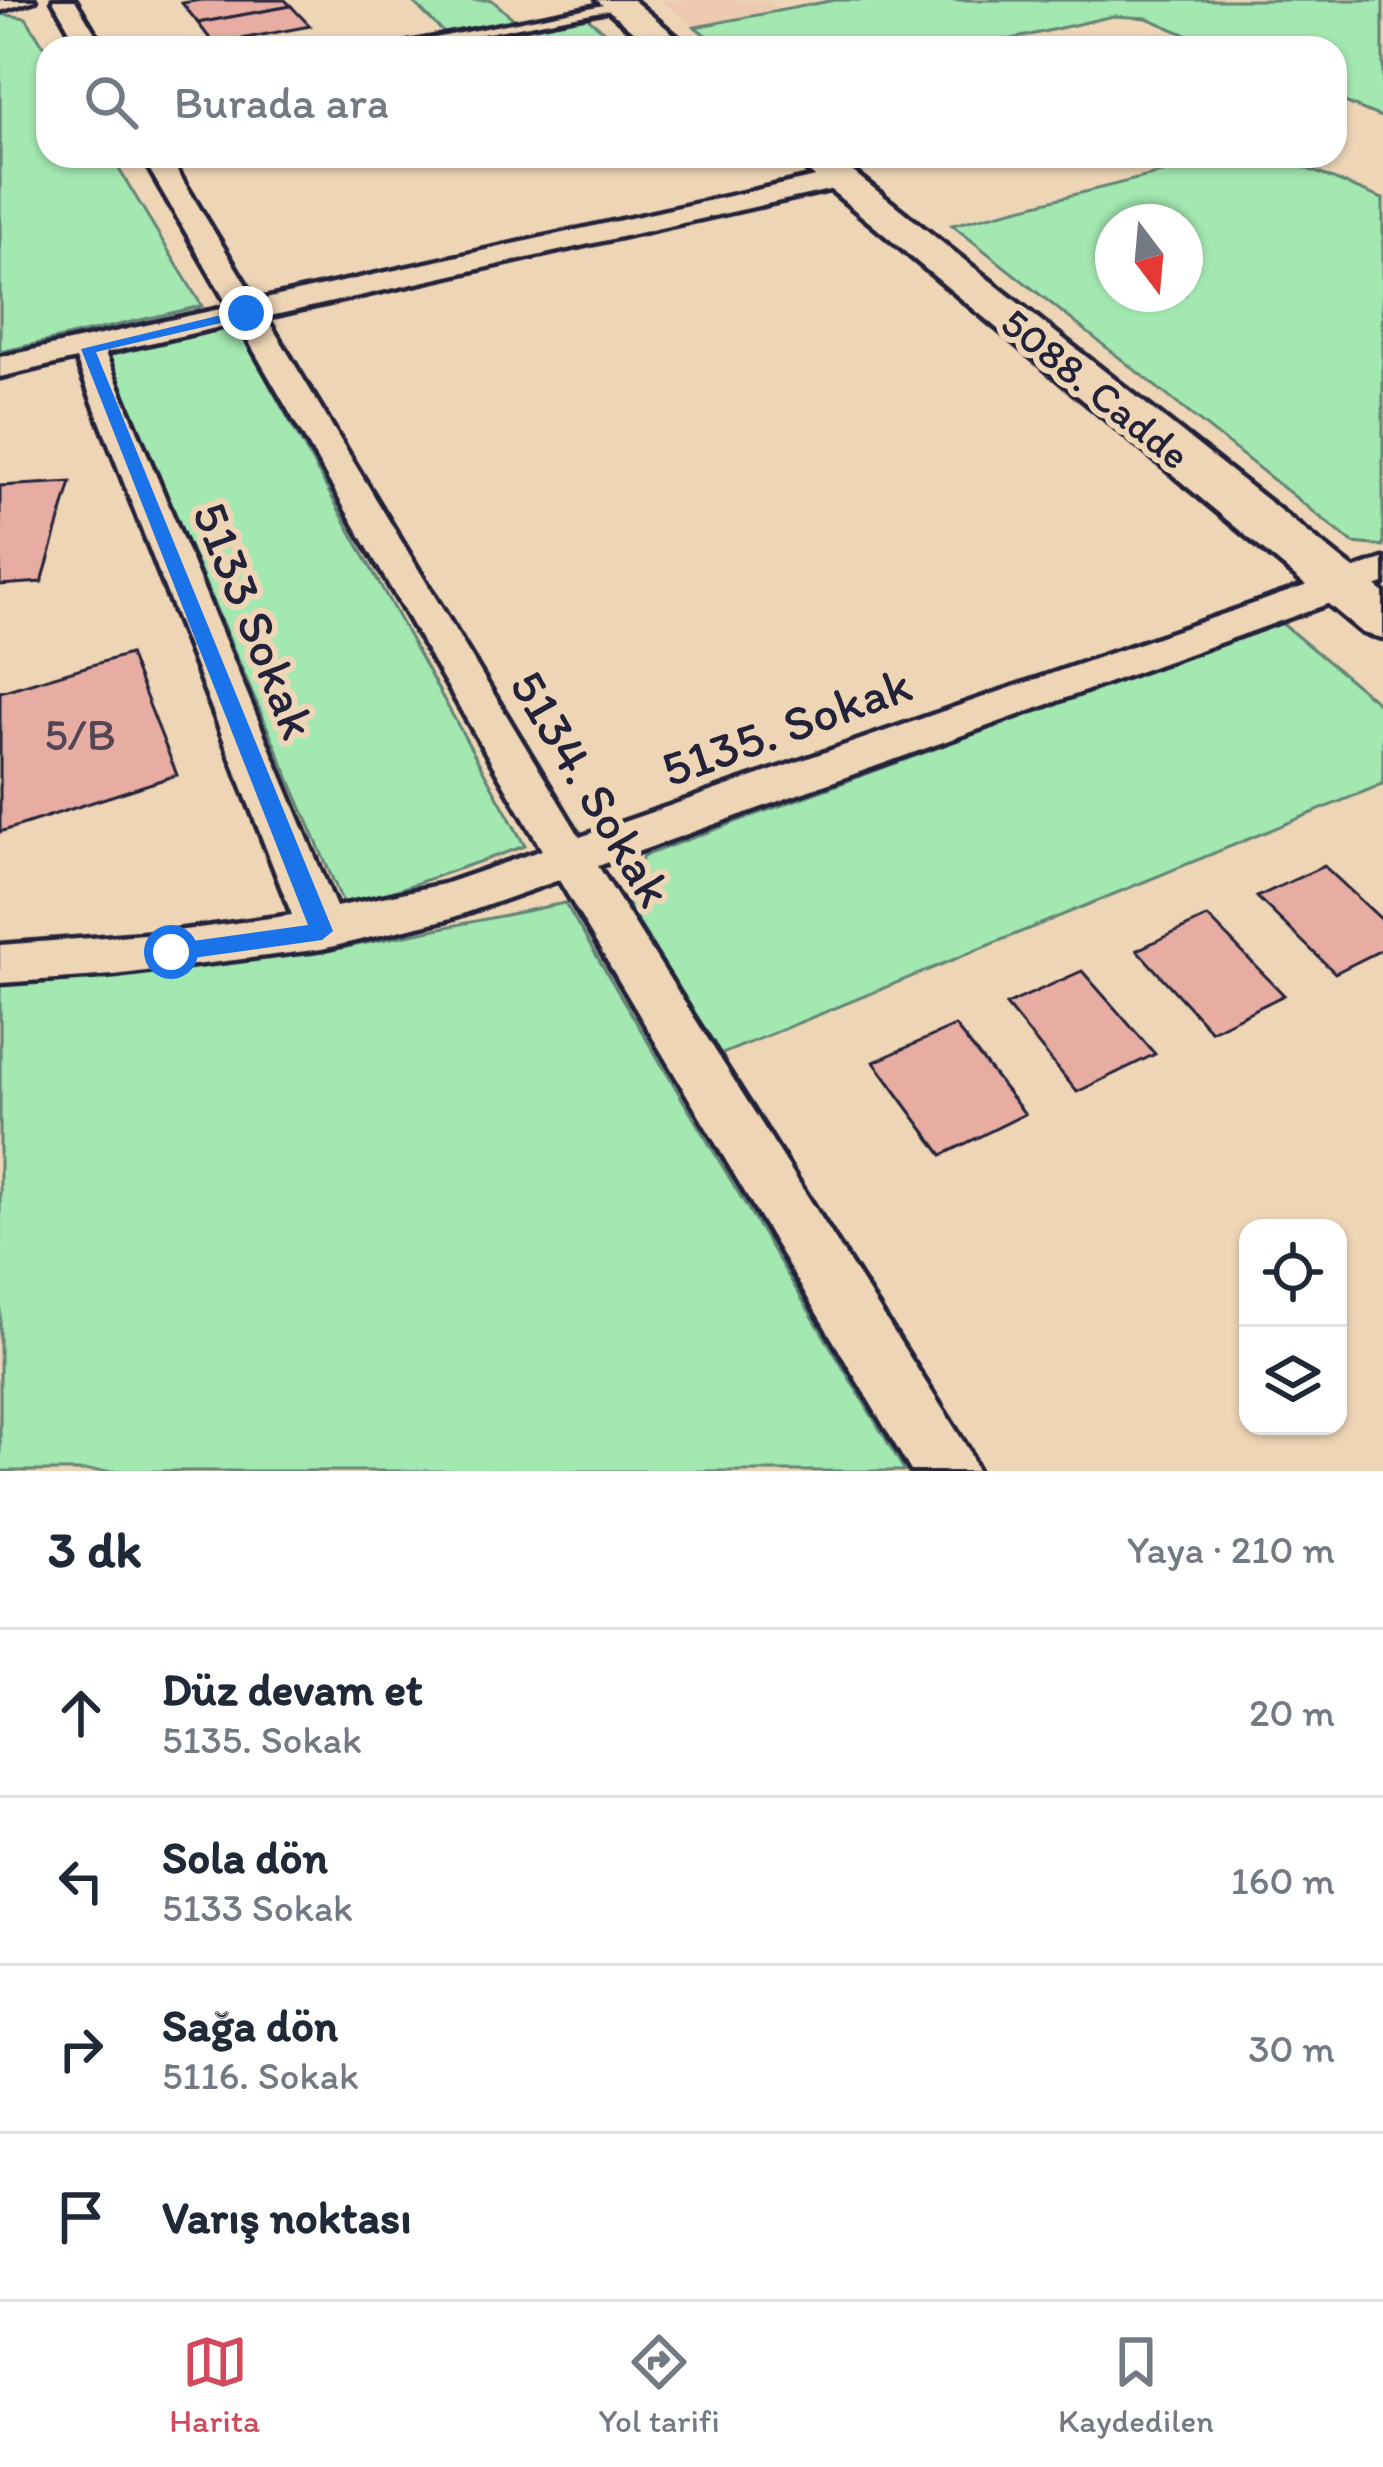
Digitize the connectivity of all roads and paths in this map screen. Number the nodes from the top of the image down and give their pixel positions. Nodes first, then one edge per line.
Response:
1 (24, 0) edge
2 (64, 0) edge
3 (616, 3) edge
4 (0, 4) edge
5 (85, 36) edge
6 (443, 36) edge
7 (658, 36) edge
8 (162, 168) edge
9 (823, 168) edge
10 (246, 313) junction
11 (88, 349) junction
12 (0, 367) edge
13 (1362, 579) edge
14 (1383, 620) edge
15 (571, 860) junction
16 (322, 931) junction
17 (0, 964) edge
18 (946, 1471) edge

1 - 4 street
2 - 5 street
3 - 6 lane
3 - 7 street
8 - 10 street, 5134. Sokak
9 - 10 street
9 - 13 street, 5088. Cadde
10 - 11 street
10 - 15 street, 5134. Sokak
11 - 12 street
11 - 16 street, 5133 Sokak
13 - 14 street, 5088. Cadde
13 - 15 street, 5135. Sokak
15 - 16 street, 5135. Sokak
15 - 18 street, 5134. Sokak
16 - 17 street, 5135. Sokak

